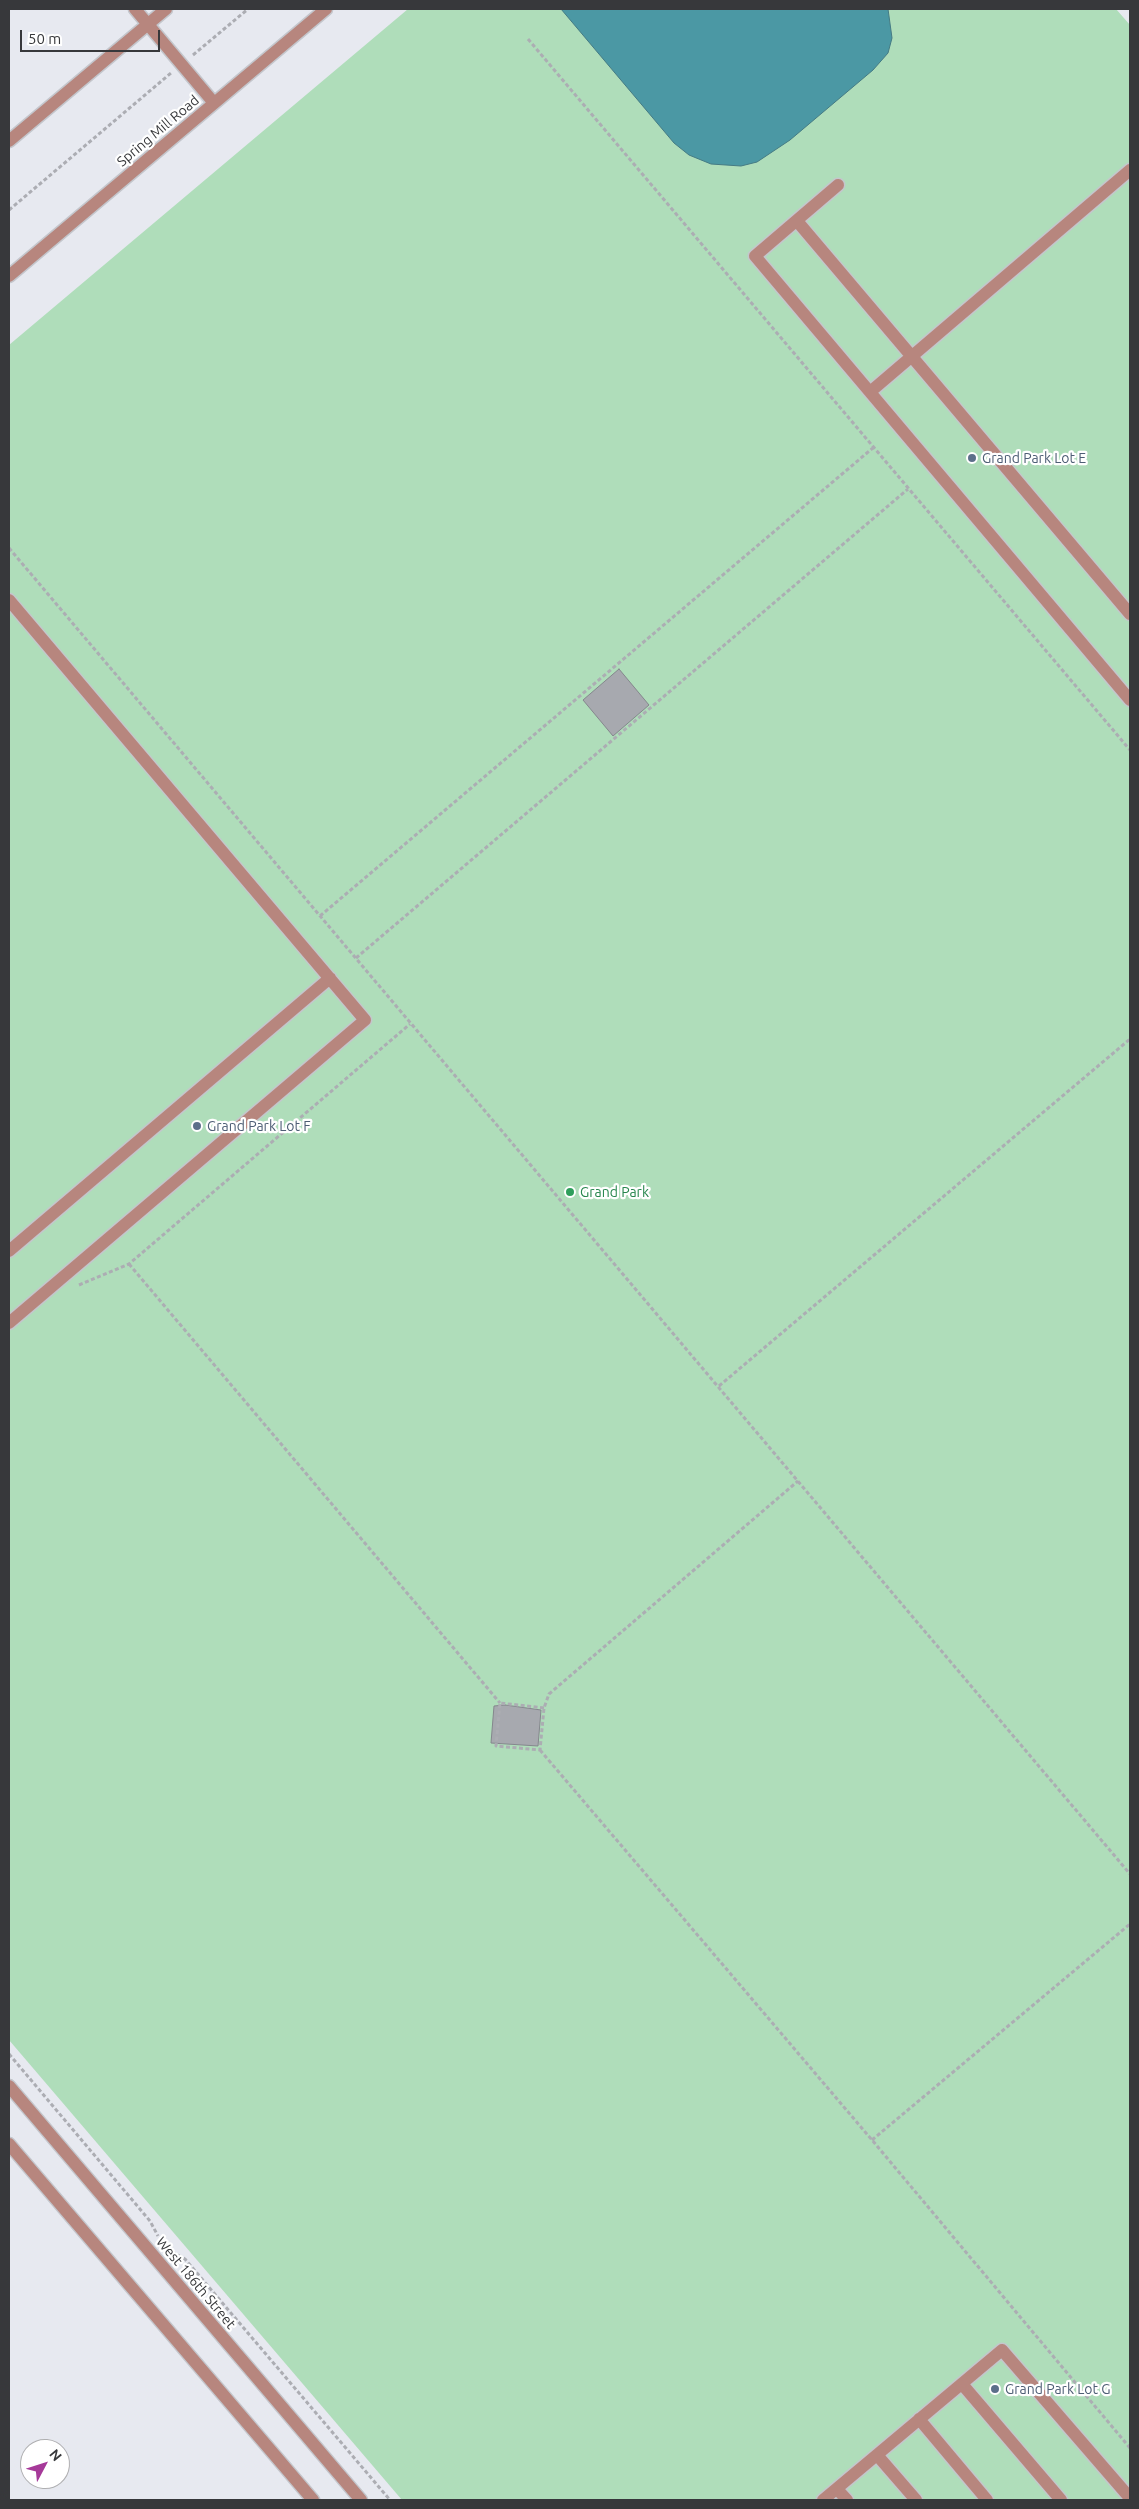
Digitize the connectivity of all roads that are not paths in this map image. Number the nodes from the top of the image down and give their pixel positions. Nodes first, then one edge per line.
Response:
1 (135, 9) edge
2 (166, 9) edge
3 (326, 9) edge
4 (148, 24) junction
5 (214, 103) junction
6 (9, 141) edge
7 (1130, 170) edge
8 (838, 185) dead end
9 (797, 221) junction
10 (9, 276) edge
11 (912, 356) junction
12 (870, 392) junction
13 (9, 600) edge
14 (1130, 614) edge
15 (1130, 700) edge
16 (330, 978) junction
17 (9, 1251) edge
18 (9, 1323) edge
19 (9, 2086) edge
20 (9, 2144) edge
21 (962, 2384) junction
22 (919, 2419) junction
23 (877, 2455) junction
24 (837, 2488) junction
25 (1130, 2498) edge
26 (313, 2500) edge
27 (361, 2500) edge
28 (823, 2500) edge
29 (847, 2500) edge
30 (916, 2500) edge
31 (987, 2500) edge
32 (1061, 2500) edge

1 - 4 street
2 - 4 street
3 - 5 street, Spring Mill Road
4 - 5 street
4 - 6 street
5 - 10 street, Spring Mill Road
7 - 11 street
8 - 9 street
9 - 11 street
9 - 12 street
11 - 12 street
11 - 14 street
12 - 15 street
13 - 16 street
16 - 17 street
16 - 18 street
19 - 27 street, West 186th Street
20 - 26 street
21 - 22 street
21 - 25 street
21 - 32 street
22 - 23 street
22 - 31 street
23 - 24 street
23 - 30 street
24 - 28 street
24 - 29 street

